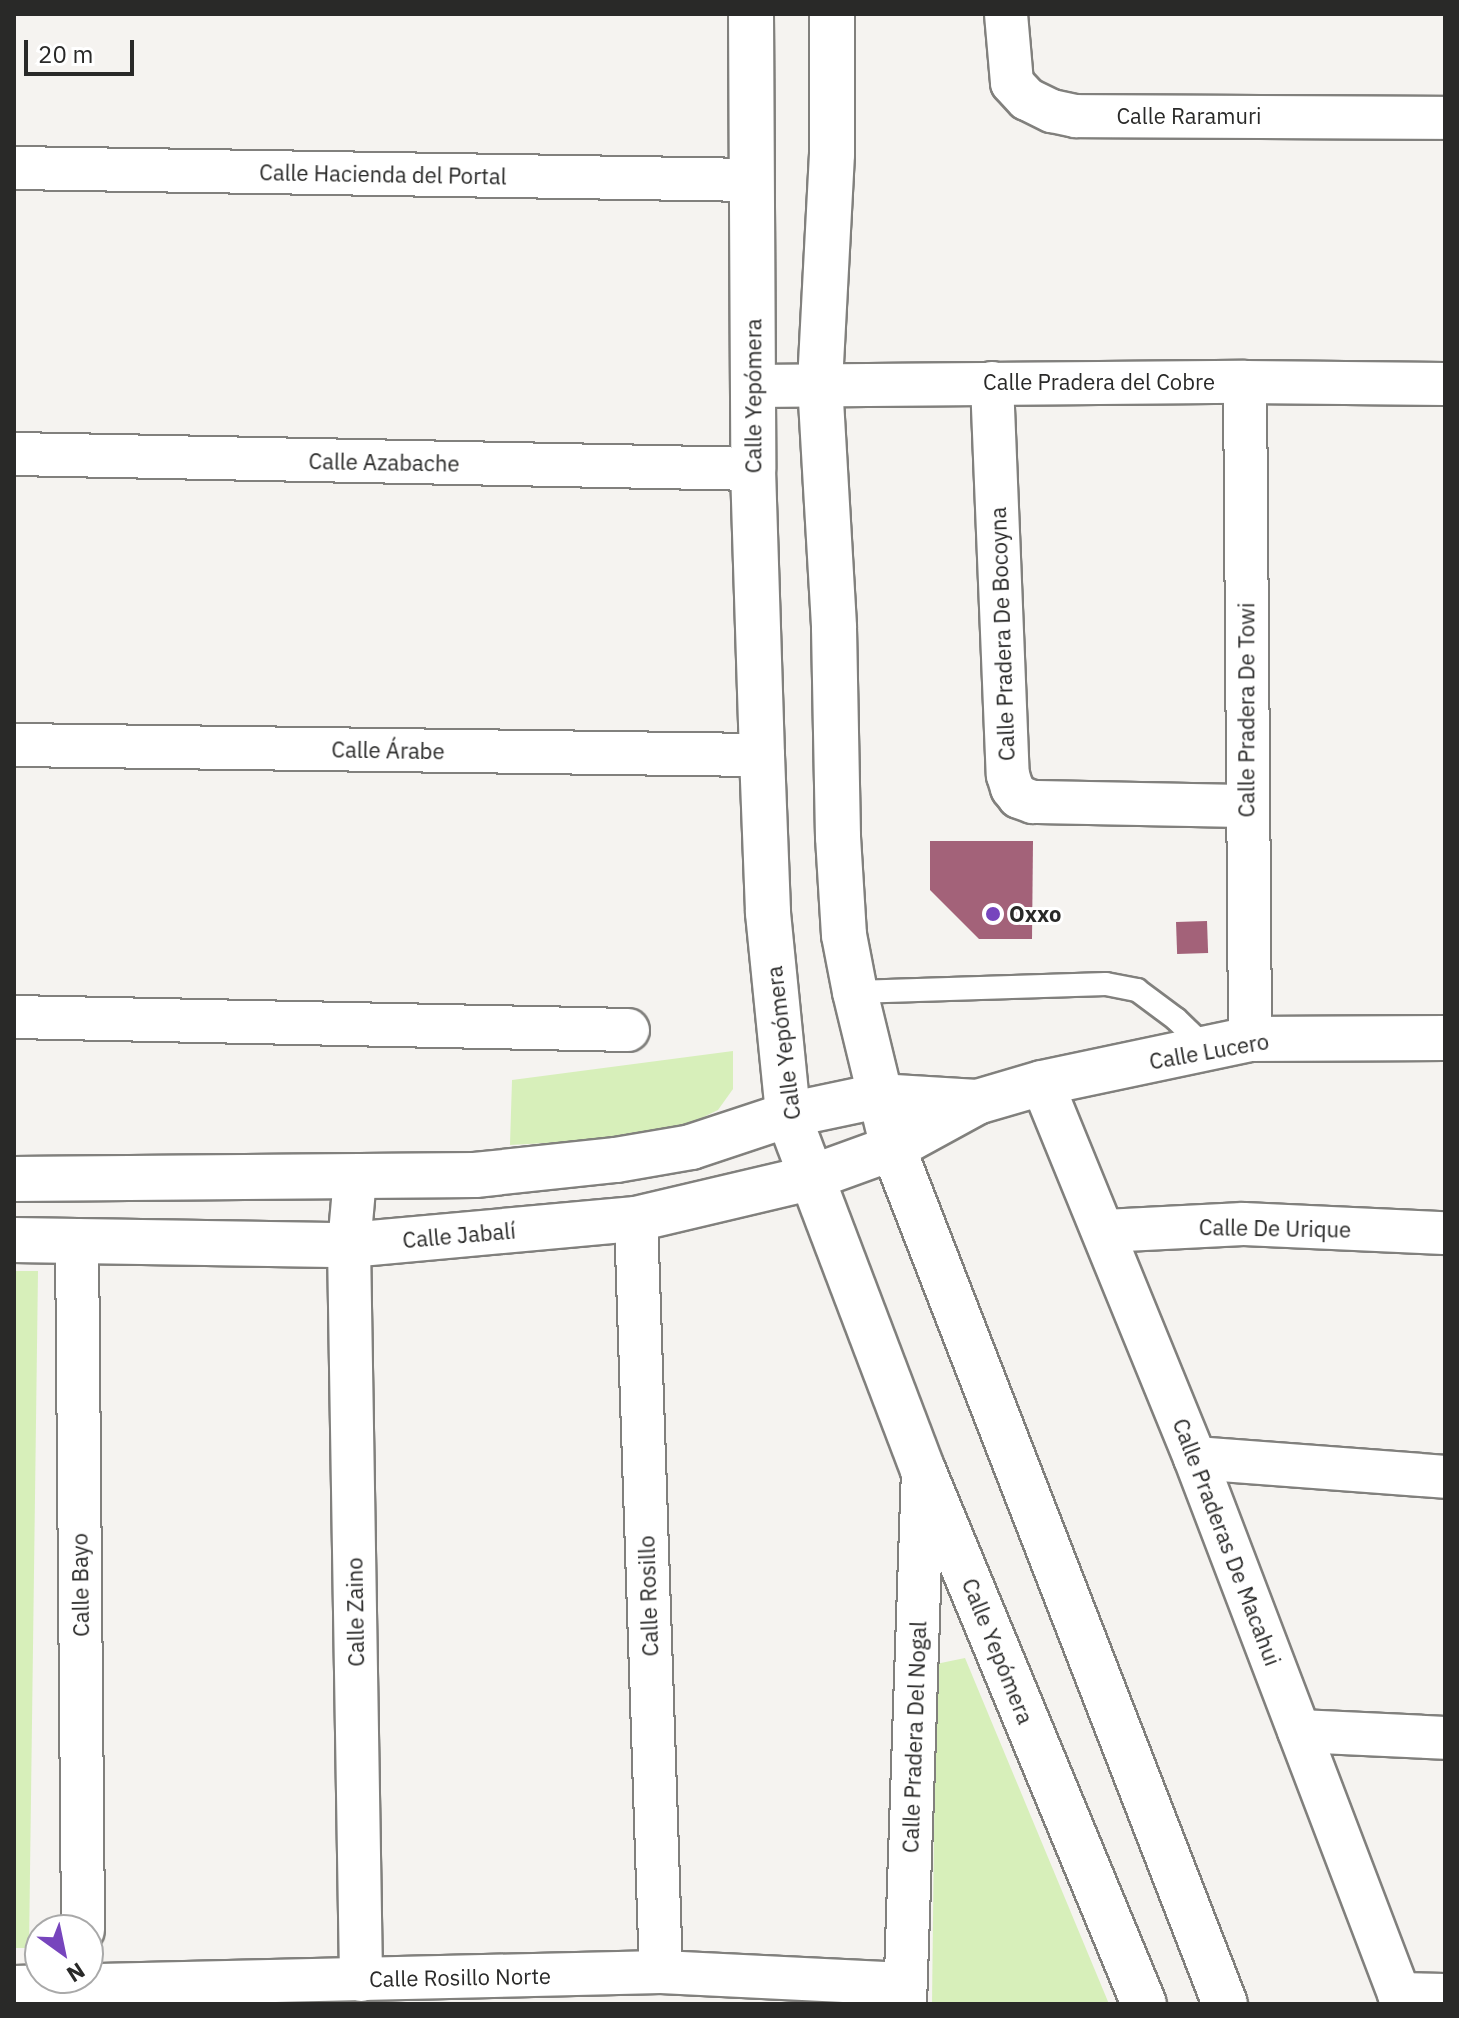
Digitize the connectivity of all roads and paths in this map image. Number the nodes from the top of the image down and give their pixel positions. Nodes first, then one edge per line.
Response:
1 (751, 14) edge
2 (832, 14) edge
3 (1006, 14) edge
4 (1445, 118) edge
5 (14, 168) edge
6 (752, 180) junction
7 (1245, 382) junction
8 (820, 383) junction
9 (992, 383) junction
10 (1445, 384) edge
11 (753, 386) junction
12 (14, 454) edge
13 (753, 469) junction
14 (14, 745) edge
15 (762, 755) junction
16 (1247, 806) junction
17 (855, 992) junction
18 (14, 1017) edge
19 (628, 1030) dead end
20 (1445, 1038) edge
21 (1250, 1039) junction
22 (1206, 1048) junction
23 (1042, 1083) junction
24 (878, 1096) junction
25 (977, 1102) junction
26 (788, 1115) junction
27 (893, 1148) junction
28 (355, 1178) junction
29 (810, 1178) junction
30 (14, 1179) edge
31 (636, 1219) junction
32 (1105, 1231) junction
33 (1445, 1233) edge
34 (14, 1240) edge
35 (77, 1240) junction
36 (349, 1245) junction
37 (1195, 1458) junction
38 (923, 1470) junction
39 (1445, 1477) edge
40 (1299, 1731) junction
41 (1445, 1738) edge
42 (83, 1914) edge
43 (661, 1972) junction
44 (361, 1980) junction
45 (104, 1982) edge
46 (905, 1994) edge
47 (1445, 1995) edge
48 (1401, 1999) edge
49 (1144, 2004) edge
50 (1225, 2004) edge

1 - 6 main road, Calle Yepómera
2 - 8 main road
3 - 4 street, Calle Raramuri
5 - 6 street, Calle Hacienda del Portal
6 - 11 main road, Calle Yepómera
7 - 9 street, Calle Pradera del Cobre
7 - 10 street, Calle Pradera del Cobre
7 - 16 street, Calle Pradera De Towi
8 - 9 street, Calle Pradera del Cobre
8 - 11 street, Calle Pradera del Cobre
8 - 17 main road
9 - 16 street, Calle Pradera De Bocoyna
11 - 13 main road, Calle Yepómera
12 - 13 street, Calle Azabache
13 - 15 main road, Calle Yepómera
14 - 15 street, Calle Árabe
15 - 26 main road, Calle Yepómera
16 - 21 street, Calle Pradera De Towi
17 - 22 lane
17 - 24 main road
18 - 19 street
20 - 21 main road, Calle Lucero
21 - 22 main road, Calle Lucero
22 - 23 main road, Calle Lucero
23 - 25 main road, Calle Lucero
23 - 32 street, Calle Praderas De Macahui
24 - 25 main road, Calle Lucero
24 - 26 main road
24 - 27 main road
25 - 27 main road, Calle Lucero
26 - 28 main road
26 - 29 main road, Calle Yepómera
27 - 29 main road, Calle Jabalí
27 - 50 main road
28 - 30 main road
28 - 36 street, Calle Zaino
29 - 31 main road, Calle Jabalí
29 - 38 main road, Calle Yepómera
31 - 36 main road, Calle Jabalí
31 - 43 street, Calle Rosillo
32 - 33 street, Calle De Urique
32 - 37 street, Calle Praderas De Macahui
34 - 35 main road, Calle Jabalí
35 - 36 main road, Calle Jabalí
35 - 42 street, Calle Bayo
36 - 44 street, Calle Zaino
37 - 39 street
37 - 40 street, Calle Praderas De Macahui
38 - 46 street, Calle Pradera Del Nogal
38 - 49 main road, Calle Yepómera
40 - 41 street
40 - 48 street, Calle Praderas De Macahui
43 - 44 street, Calle Rosillo Norte
43 - 46 street, Calle Rosillo Norte
44 - 45 street, Calle Rosillo Norte
47 - 48 street

